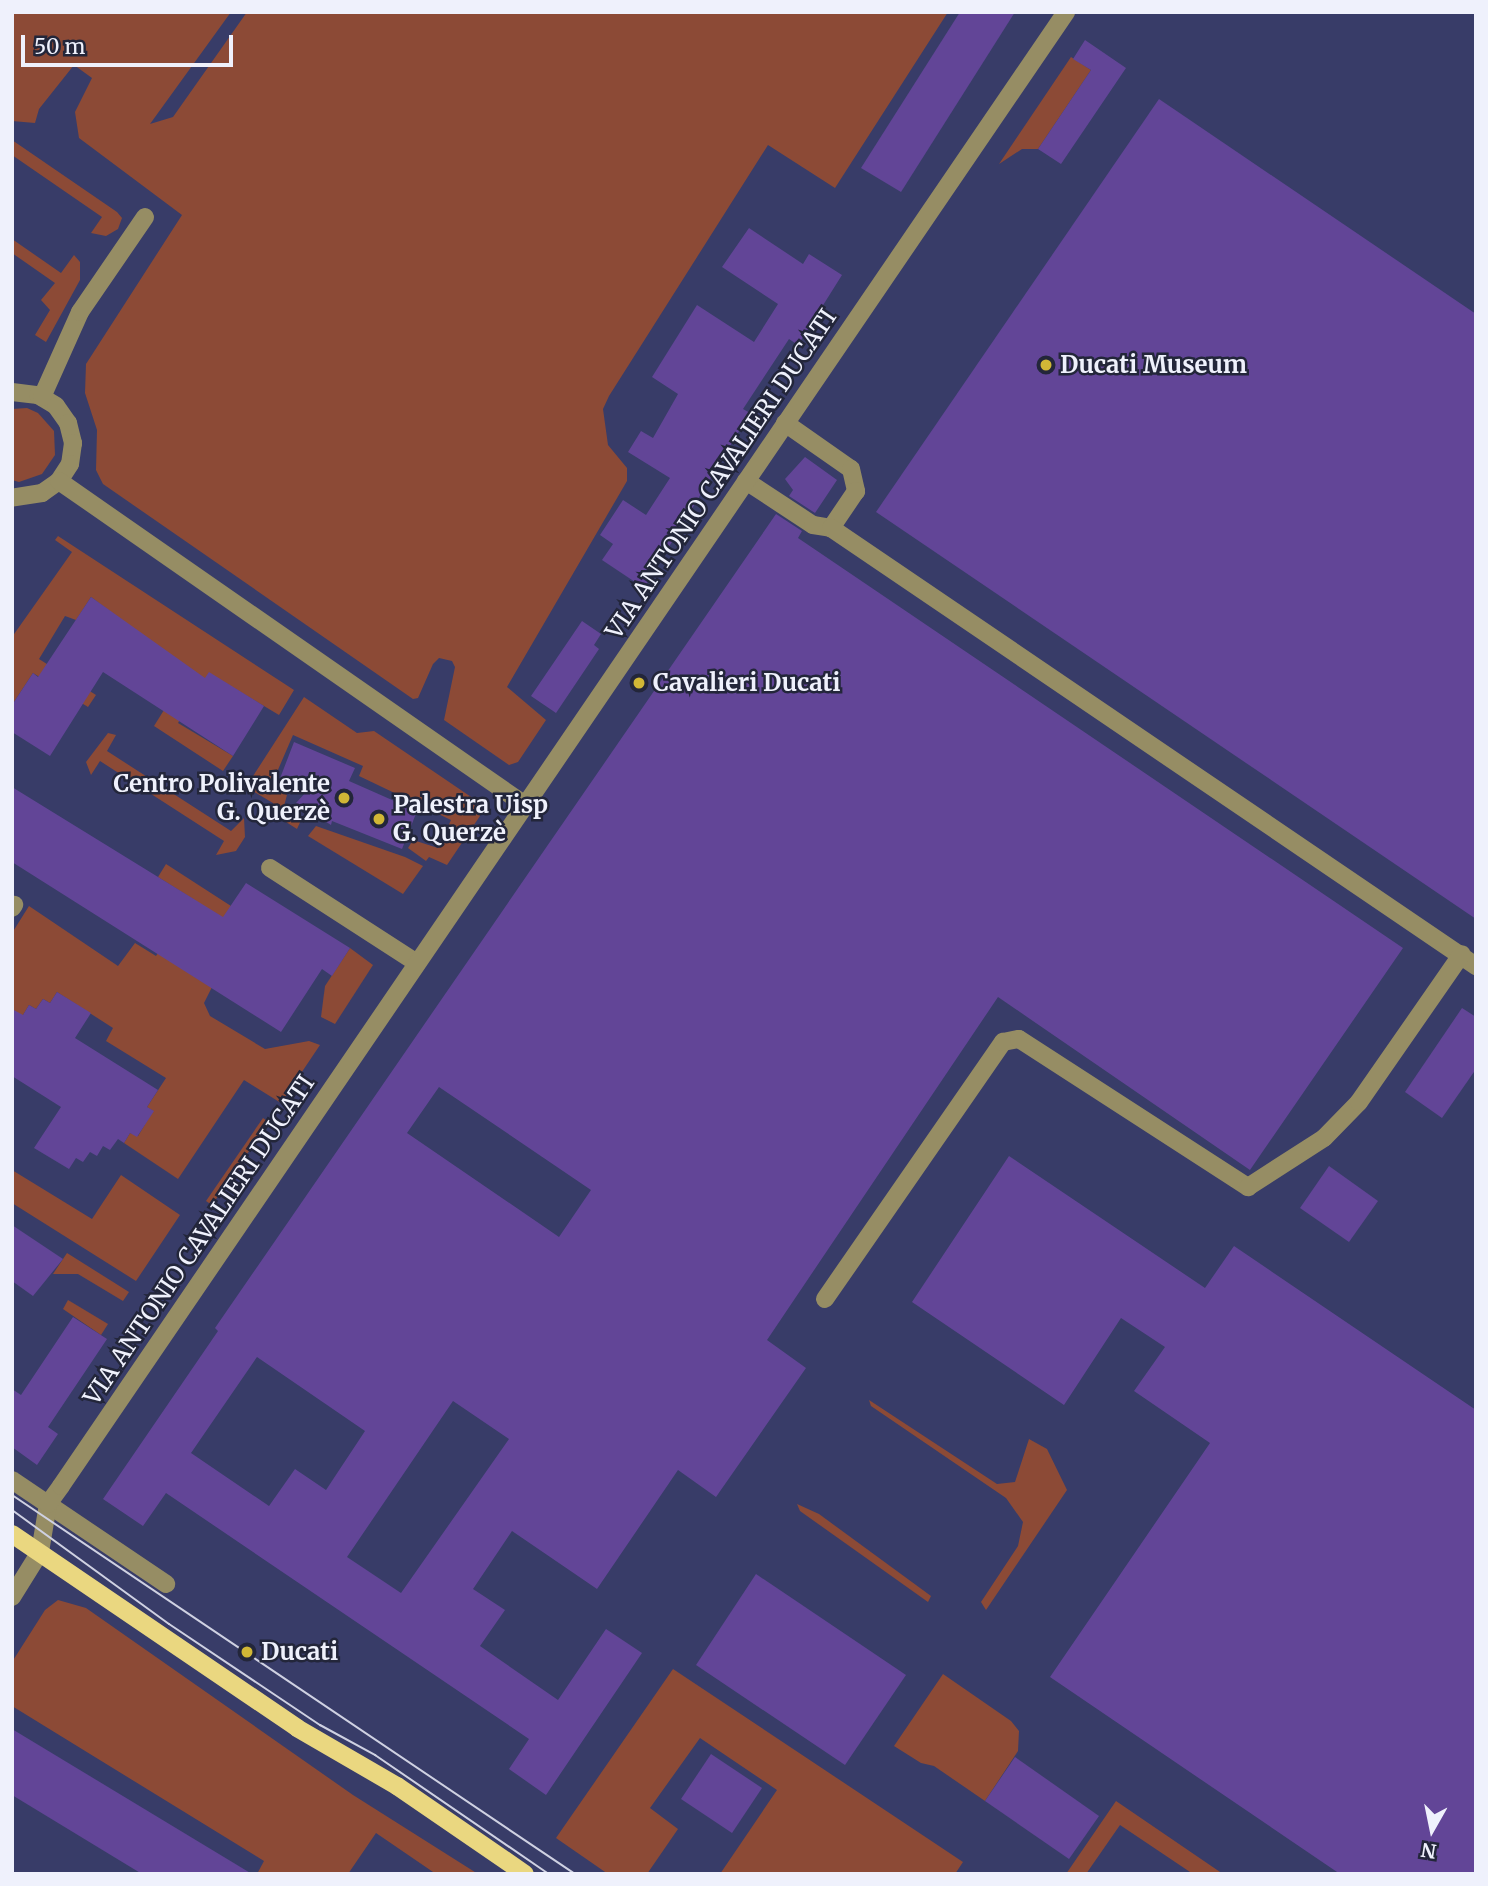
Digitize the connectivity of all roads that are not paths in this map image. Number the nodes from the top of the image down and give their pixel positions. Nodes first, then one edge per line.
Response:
1 (1066, 12) edge
2 (145, 217) dead end
3 (12, 392) edge
4 (42, 397) junction
5 (785, 423) junction
6 (59, 481) junction
7 (746, 481) junction
8 (12, 498) edge
9 (831, 528) junction
10 (525, 805) junction
11 (270, 868) dead end
12 (1469, 960) edge
13 (417, 963) junction
14 (825, 1299) dead end
15 (12, 1480) edge
16 (48, 1504) junction
17 (12, 1534) edge
18 (40, 1552) junction
19 (166, 1584) dead end
20 (12, 1597) edge
21 (525, 1874) edge

1 - 5 street, VIA ANTONIO CAVALIERI DUCATI
2 - 4 street
3 - 4 street
4 - 6 street
5 - 7 street, VIA ANTONIO CAVALIERI DUCATI
5 - 9 street
6 - 8 street
6 - 10 street
7 - 9 street
7 - 10 street, VIA ANTONIO CAVALIERI DUCATI
9 - 12 street
10 - 13 street, VIA ANTONIO CAVALIERI DUCATI
11 - 13 street
12 - 14 street
13 - 16 street, VIA ANTONIO CAVALIERI DUCATI
15 - 16 street
16 - 18 street, VIA ANTONIO CAVALIERI DUCATI
16 - 19 street
17 - 18 main road
18 - 20 street
18 - 21 main road

